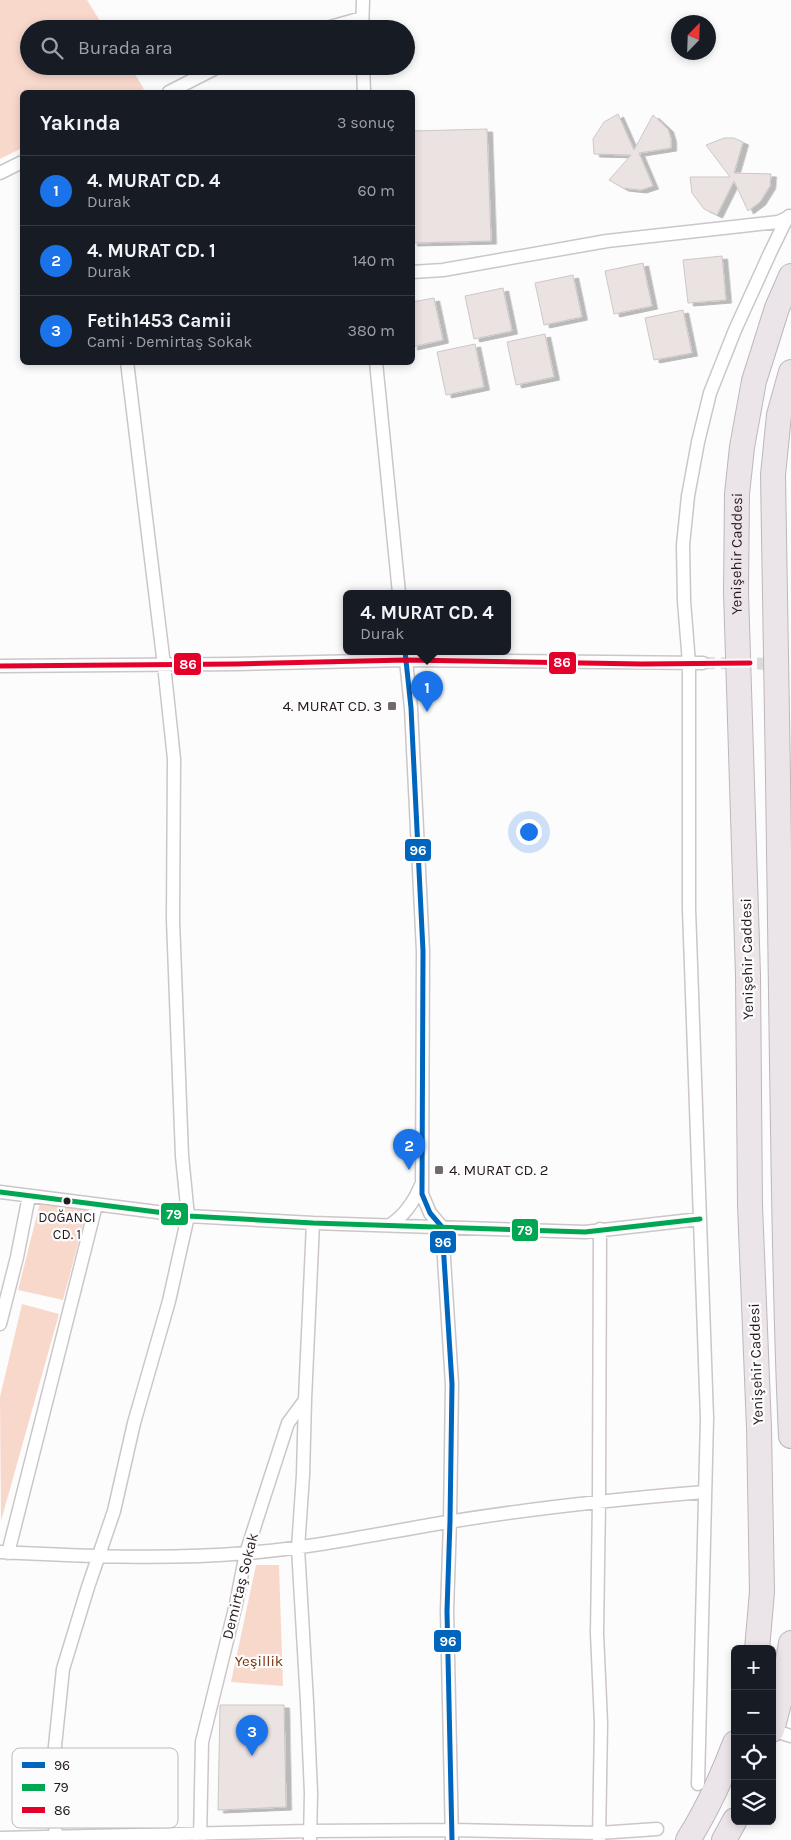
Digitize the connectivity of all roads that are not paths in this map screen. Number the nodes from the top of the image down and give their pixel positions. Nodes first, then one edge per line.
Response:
1 (363, 0) edge
2 (362, 20) edge
3 (202, 75) edge
4 (363, 75) edge
5 (172, 90) edge
6 (364, 90) edge
7 (20, 163) edge
8 (0, 173) edge
9 (789, 216) edge
10 (415, 272) edge
11 (791, 276) edge
12 (127, 365) edge
13 (376, 365) edge
14 (791, 372) edge
15 (399, 590) edge
16 (406, 655) edge
17 (689, 663) junction
18 (702, 663) tunnel mouth
19 (164, 665) junction
20 (0, 666) edge
21 (748, 976) junction
22 (786, 977) edge
23 (786, 1016) edge
24 (748, 1019) junction
25 (422, 1183) junction
26 (0, 1192) edge
27 (29, 1196) junction
28 (96, 1205) junction
29 (188, 1216) junction
30 (700, 1219) junction
31 (313, 1223) junction
32 (390, 1225) junction
33 (442, 1227) junction
34 (600, 1229) junction
35 (0, 1324) edge
36 (789, 1372) edge
37 (304, 1400) junction
38 (791, 1436) edge
39 (704, 1492) junction
40 (599, 1501) junction
41 (450, 1521) junction
42 (298, 1548) junction
43 (4, 1552) edge
44 (246, 1553) junction
45 (99, 1556) junction
46 (791, 1643) edge
47 (757, 1645) edge
48 (776, 1715) edge
49 (776, 1731) edge
50 (791, 1736) edge
51 (55, 1748) edge
52 (731, 1753) edge
53 (698, 1784) dead end
54 (732, 1825) edge
55 (658, 1829) dead end
56 (310, 1835) edge
57 (452, 1835) edge
58 (200, 1837) edge
59 (599, 1837) edge
60 (0, 1838) edge
61 (56, 1838) edge
62 (688, 1840) edge
63 (724, 1840) edge

1 - 2 street
3 - 5 street
4 - 6 street
7 - 8 street
9 - 10 street
9 - 17 street
11 - 21 highway, Yenişehir Caddesi
12 - 19 street
13 - 15 street
14 - 22 highway, Yenişehir Caddesi
16 - 17 street
16 - 19 street
16 - 25 street
17 - 18 street
17 - 30 street
19 - 20 street
19 - 29 street
21 - 22 highway
21 - 24 highway, Yenişehir Caddesi
22 - 23 highway, Yenişehir Caddesi
23 - 24 highway
23 - 36 highway, Yenişehir Caddesi
24 - 47 highway, Yenişehir Caddesi
25 - 32 street
25 - 33 street
26 - 27 street
27 - 28 street
27 - 35 street
28 - 29 street
28 - 43 street
29 - 31 street
29 - 45 street
30 - 34 street
30 - 39 street
31 - 32 street
31 - 37 street
32 - 33 street
33 - 34 street
33 - 41 street
34 - 40 street
36 - 38 highway, Yenişehir Caddesi
37 - 42 street
37 - 44 street, Demirtaş Sokak
39 - 40 street
39 - 53 street
40 - 41 street
40 - 59 street
41 - 42 street
41 - 57 street
42 - 44 street
42 - 56 street
43 - 45 street
44 - 45 street
44 - 58 street, Demirtaş Sokak
45 - 51 street
46 - 48 highway
49 - 50 street
52 - 62 highway
54 - 63 highway
55 - 59 street
56 - 57 street
56 - 58 street
57 - 59 street
58 - 61 street
60 - 61 street

